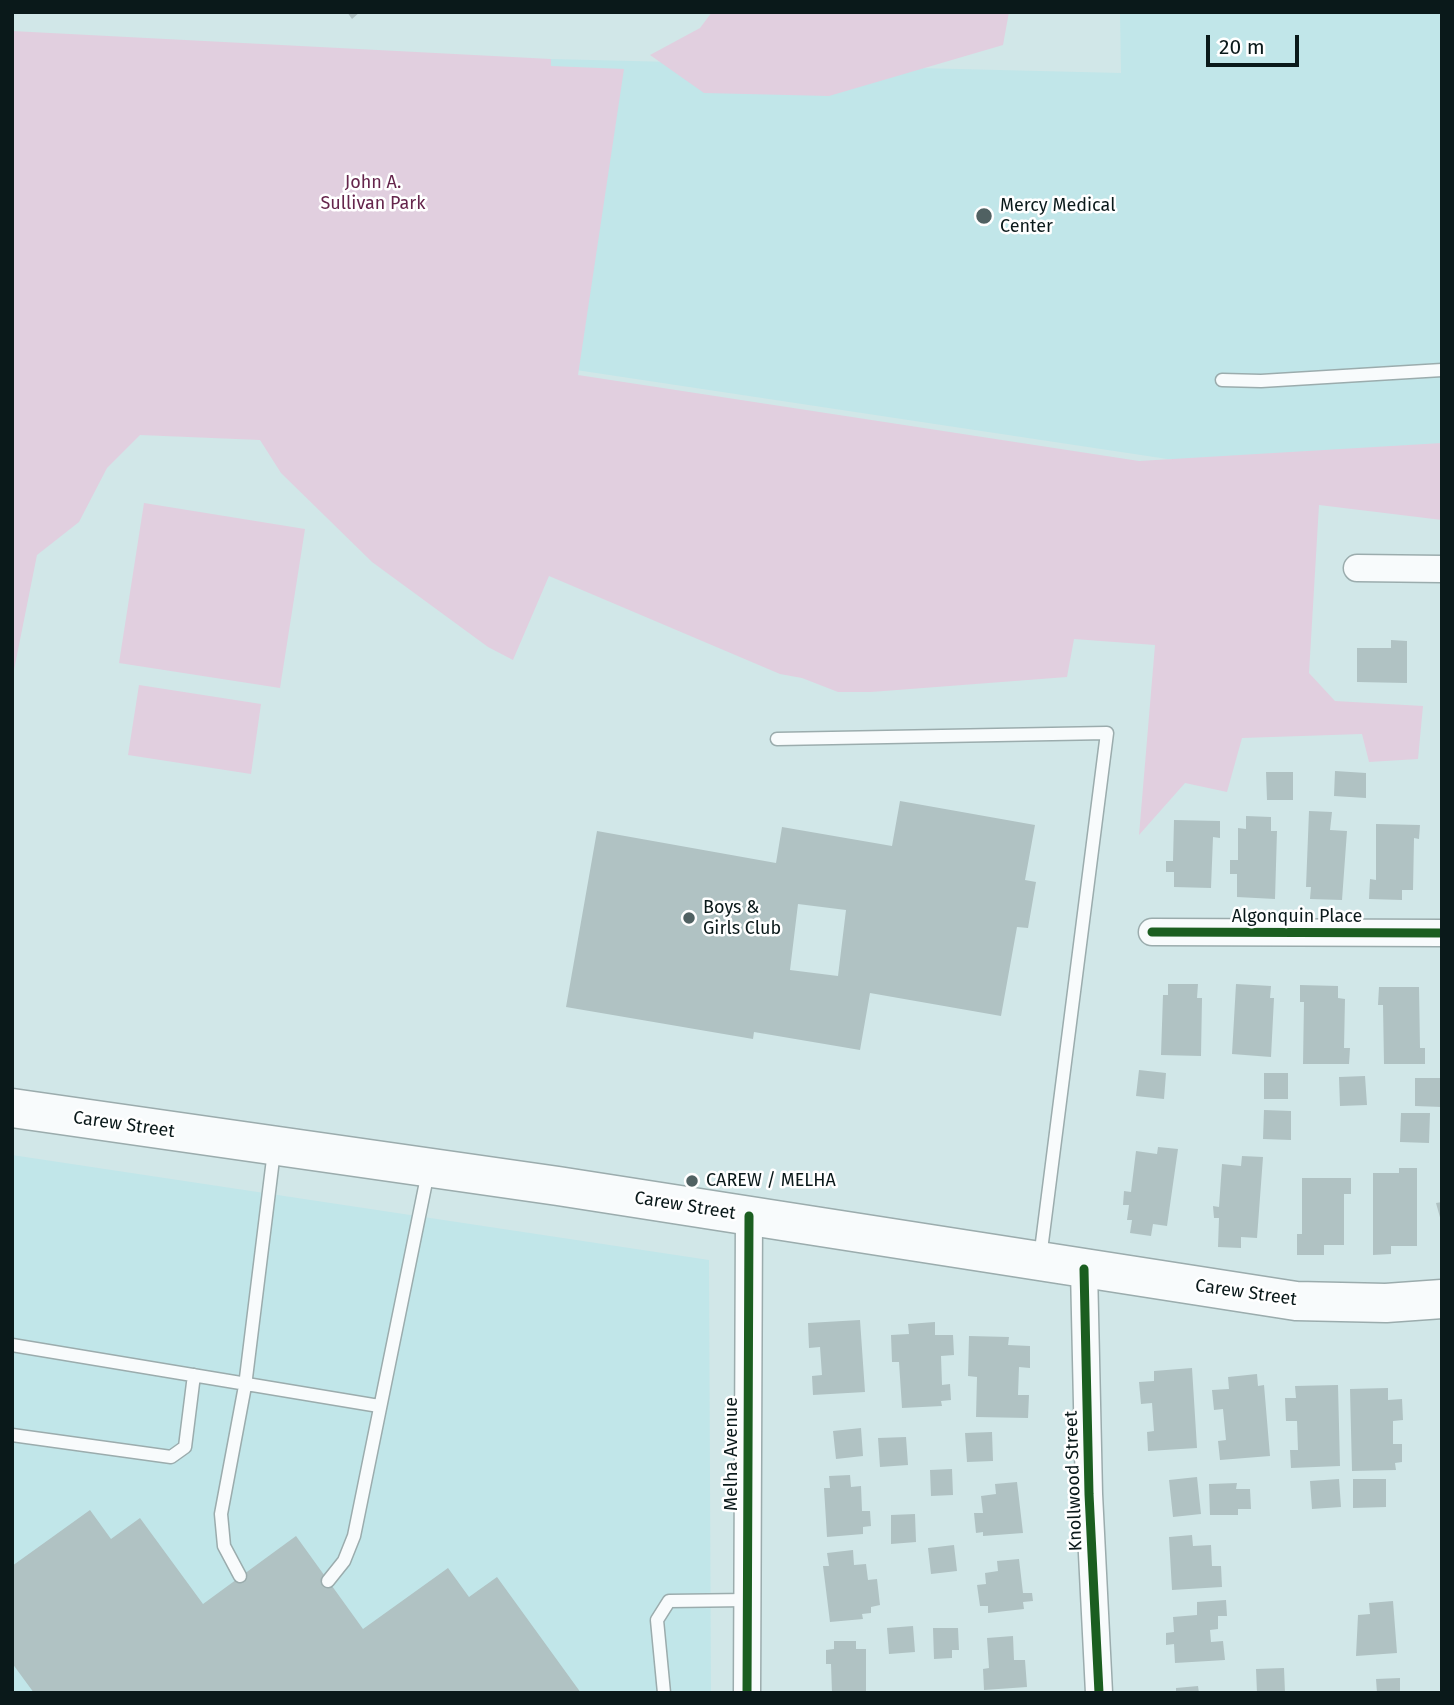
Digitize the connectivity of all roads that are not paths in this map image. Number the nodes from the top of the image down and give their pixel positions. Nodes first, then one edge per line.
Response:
1 (1442, 370) edge
2 (1222, 380) dead end
3 (1357, 568) dead end
4 (1442, 569) edge
5 (778, 739) dead end
6 (1152, 932) dead end
7 (1442, 933) edge
8 (12, 1108) edge
9 (275, 1147) junction
10 (429, 1167) junction
11 (749, 1216) junction
12 (1040, 1262) junction
13 (1084, 1269) junction
14 (1442, 1299) edge
15 (12, 1345) edge
16 (194, 1375) junction
17 (245, 1386) junction
18 (379, 1406) junction
19 (12, 1435) edge
20 (240, 1576) dead end
21 (328, 1581) dead end
22 (747, 1600) junction
23 (664, 1693) edge
24 (747, 1693) edge
25 (1099, 1693) edge

1 - 2 lane
3 - 4 street
5 - 12 lane
6 - 7 street, Algonquin Place
8 - 9 main road, Carew Street
9 - 10 main road, Carew Street
9 - 17 lane
10 - 11 main road, Carew Street
10 - 18 lane
11 - 12 main road, Carew Street
11 - 22 street, Melha Avenue
12 - 13 main road, Carew Street
13 - 14 main road, Carew Street
13 - 25 street, Knollwood Street
15 - 16 lane
16 - 17 lane
16 - 19 lane
17 - 18 lane
17 - 20 lane
18 - 21 lane
22 - 23 lane
22 - 24 street, Melha Avenue

